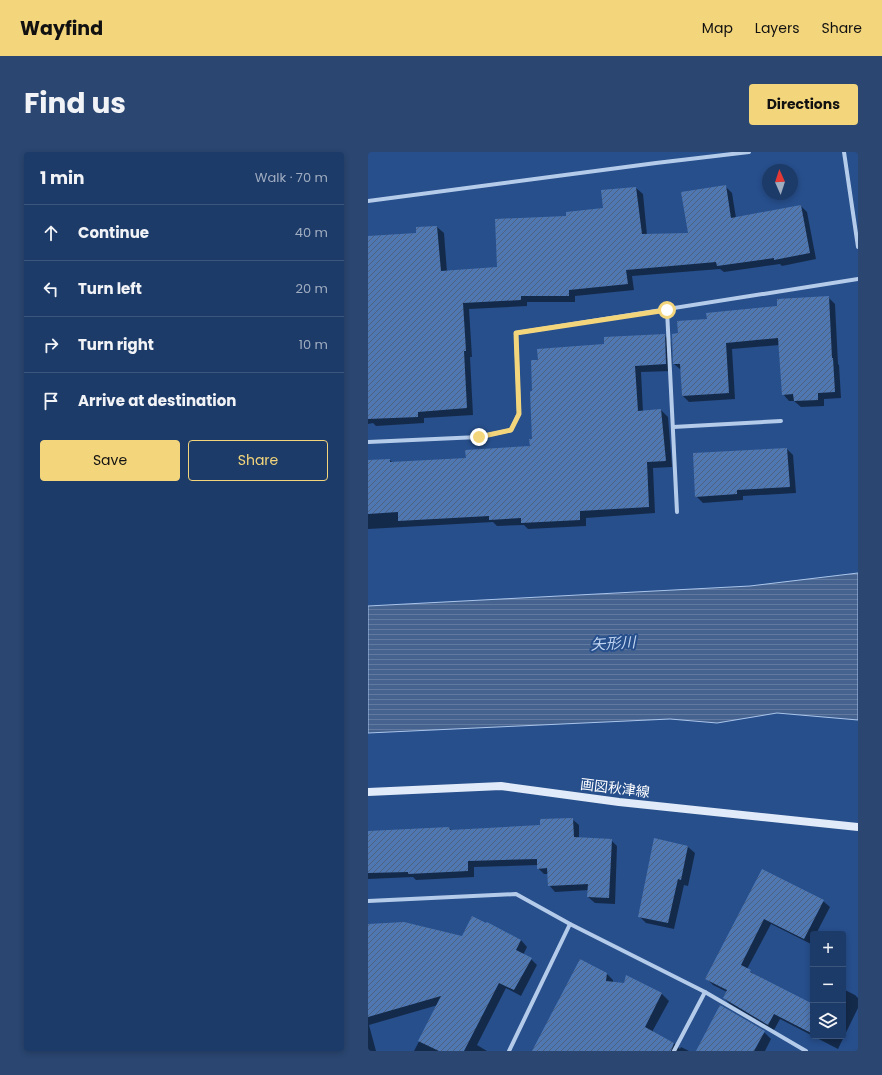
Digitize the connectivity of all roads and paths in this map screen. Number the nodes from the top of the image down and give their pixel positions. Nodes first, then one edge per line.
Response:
1 (749, 152) edge
2 (844, 152) edge
3 (368, 201) edge
4 (858, 247) edge
5 (858, 279) edge
6 (667, 310) junction
7 (781, 421) dead end
8 (673, 427) junction
9 (368, 442) edge
10 (677, 512) dead end
11 (368, 792) edge
12 (858, 827) edge
13 (368, 901) edge
14 (570, 924) junction
15 (705, 992) junction
16 (509, 1051) edge
17 (674, 1051) edge
18 (806, 1051) edge

1 - 3 street
2 - 4 street
5 - 6 street
6 - 8 street
6 - 9 street
7 - 8 street
8 - 10 street
11 - 12 main road, 画図秋津線
13 - 14 street
14 - 15 street
14 - 16 street
15 - 17 street
15 - 18 street

